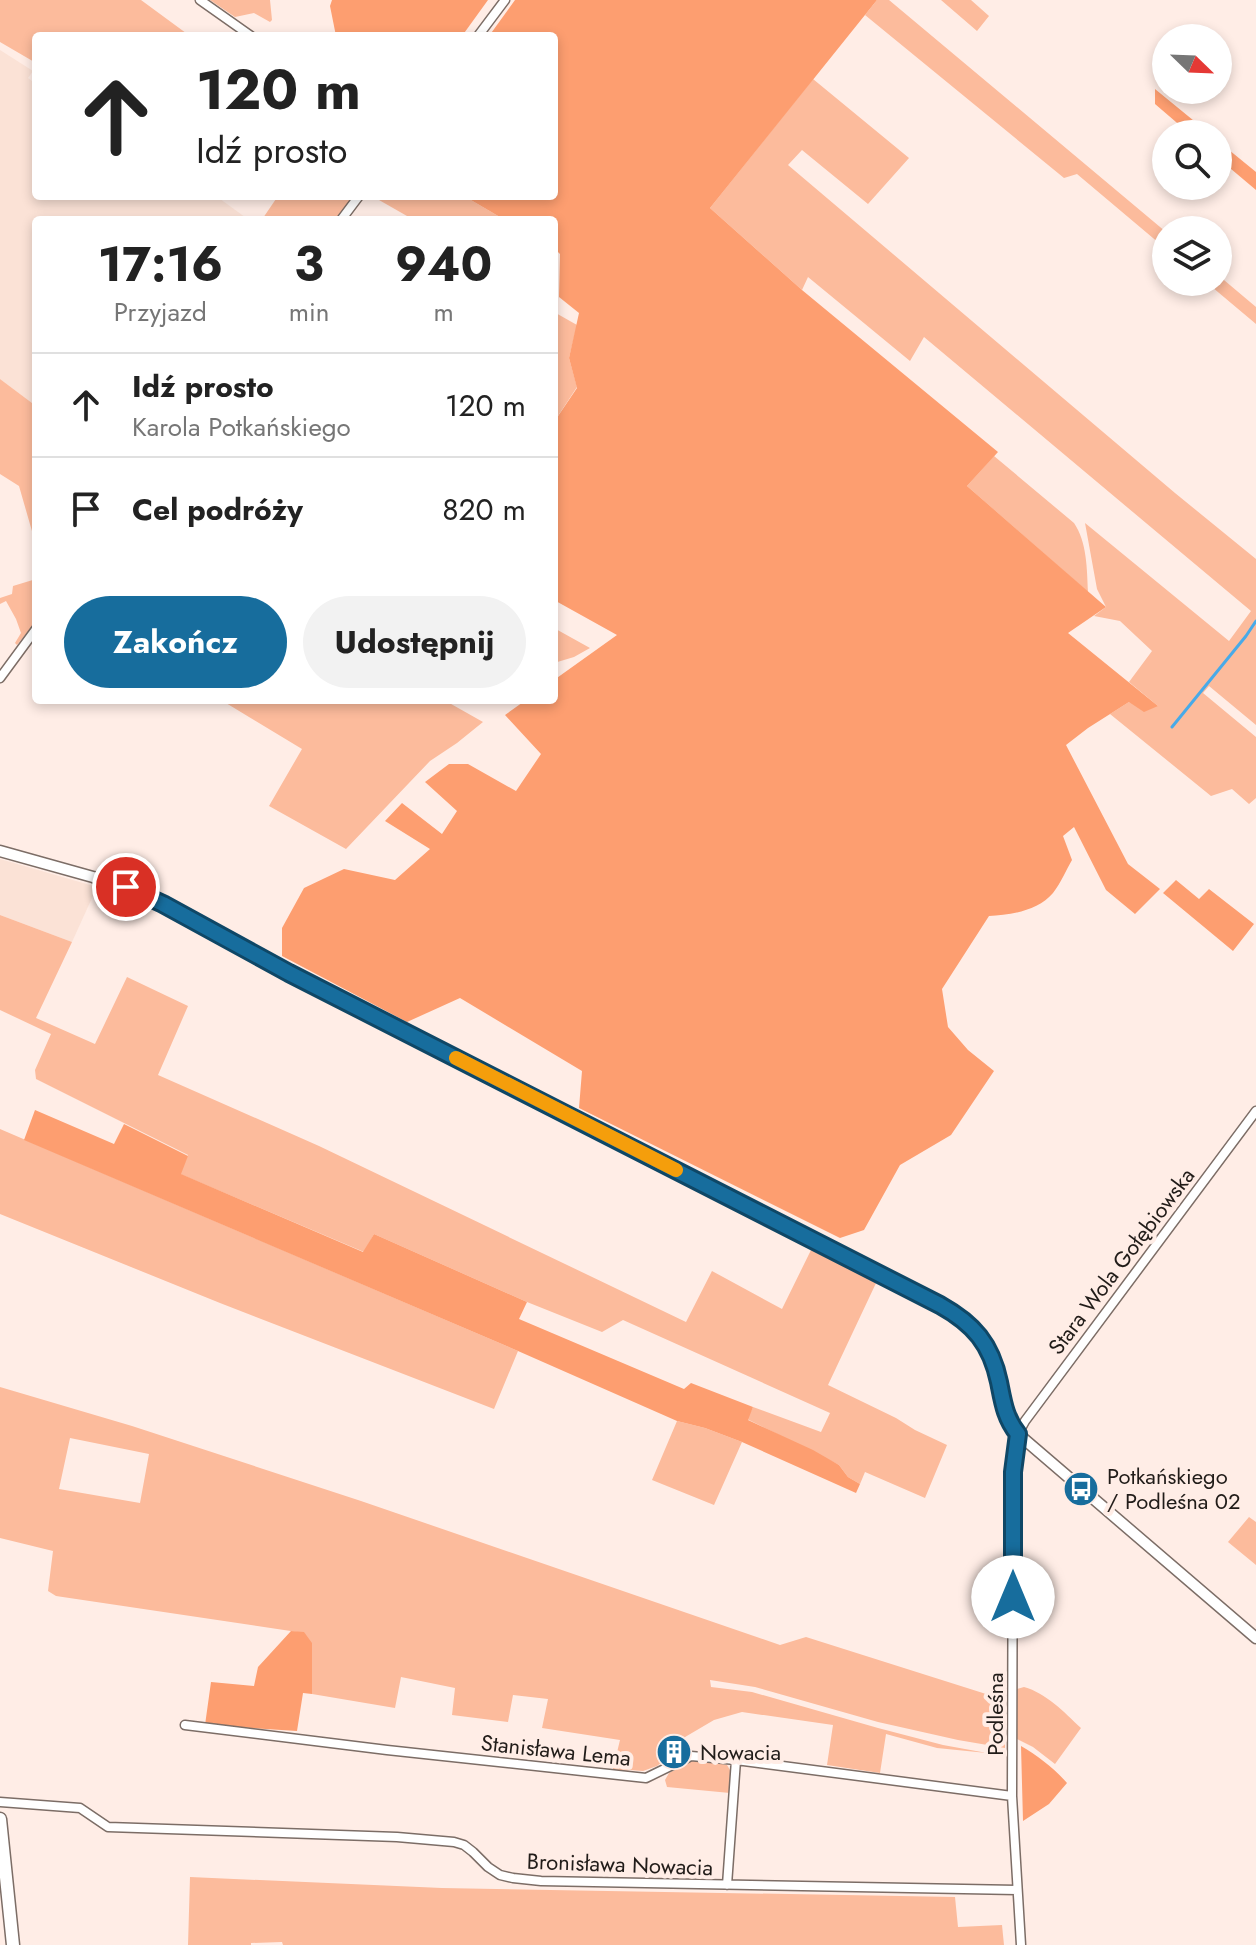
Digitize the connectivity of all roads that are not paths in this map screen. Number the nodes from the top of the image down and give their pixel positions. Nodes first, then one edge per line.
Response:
1 (200, 0) edge
2 (505, 0) edge
3 (245, 32) edge
4 (481, 32) edge
5 (32, 634) edge
6 (0, 678) edge
7 (0, 851) edge
8 (1256, 1111) edge
9 (1018, 1434) junction
10 (1256, 1638) edge
11 (185, 1725) dead end
12 (736, 1760) junction
13 (1012, 1796) junction
14 (0, 1802) edge
15 (0, 1819) edge
16 (727, 1885) junction
17 (1017, 1890) junction
18 (13, 1945) edge
19 (1021, 1945) edge

1 - 3 street
2 - 4 street
5 - 6 street
7 - 9 street
8 - 9 street, Stara Wola Gołębiowska
9 - 10 street
9 - 13 street, Podleśna
11 - 12 street, Stanisława Lema
12 - 13 street, Stanisława Lema
12 - 16 street
13 - 17 street, Podleśna
14 - 16 street, Bronisława Nowacia
15 - 18 main road
16 - 17 street, Bronisława Nowacia
17 - 19 street, Podleśna

